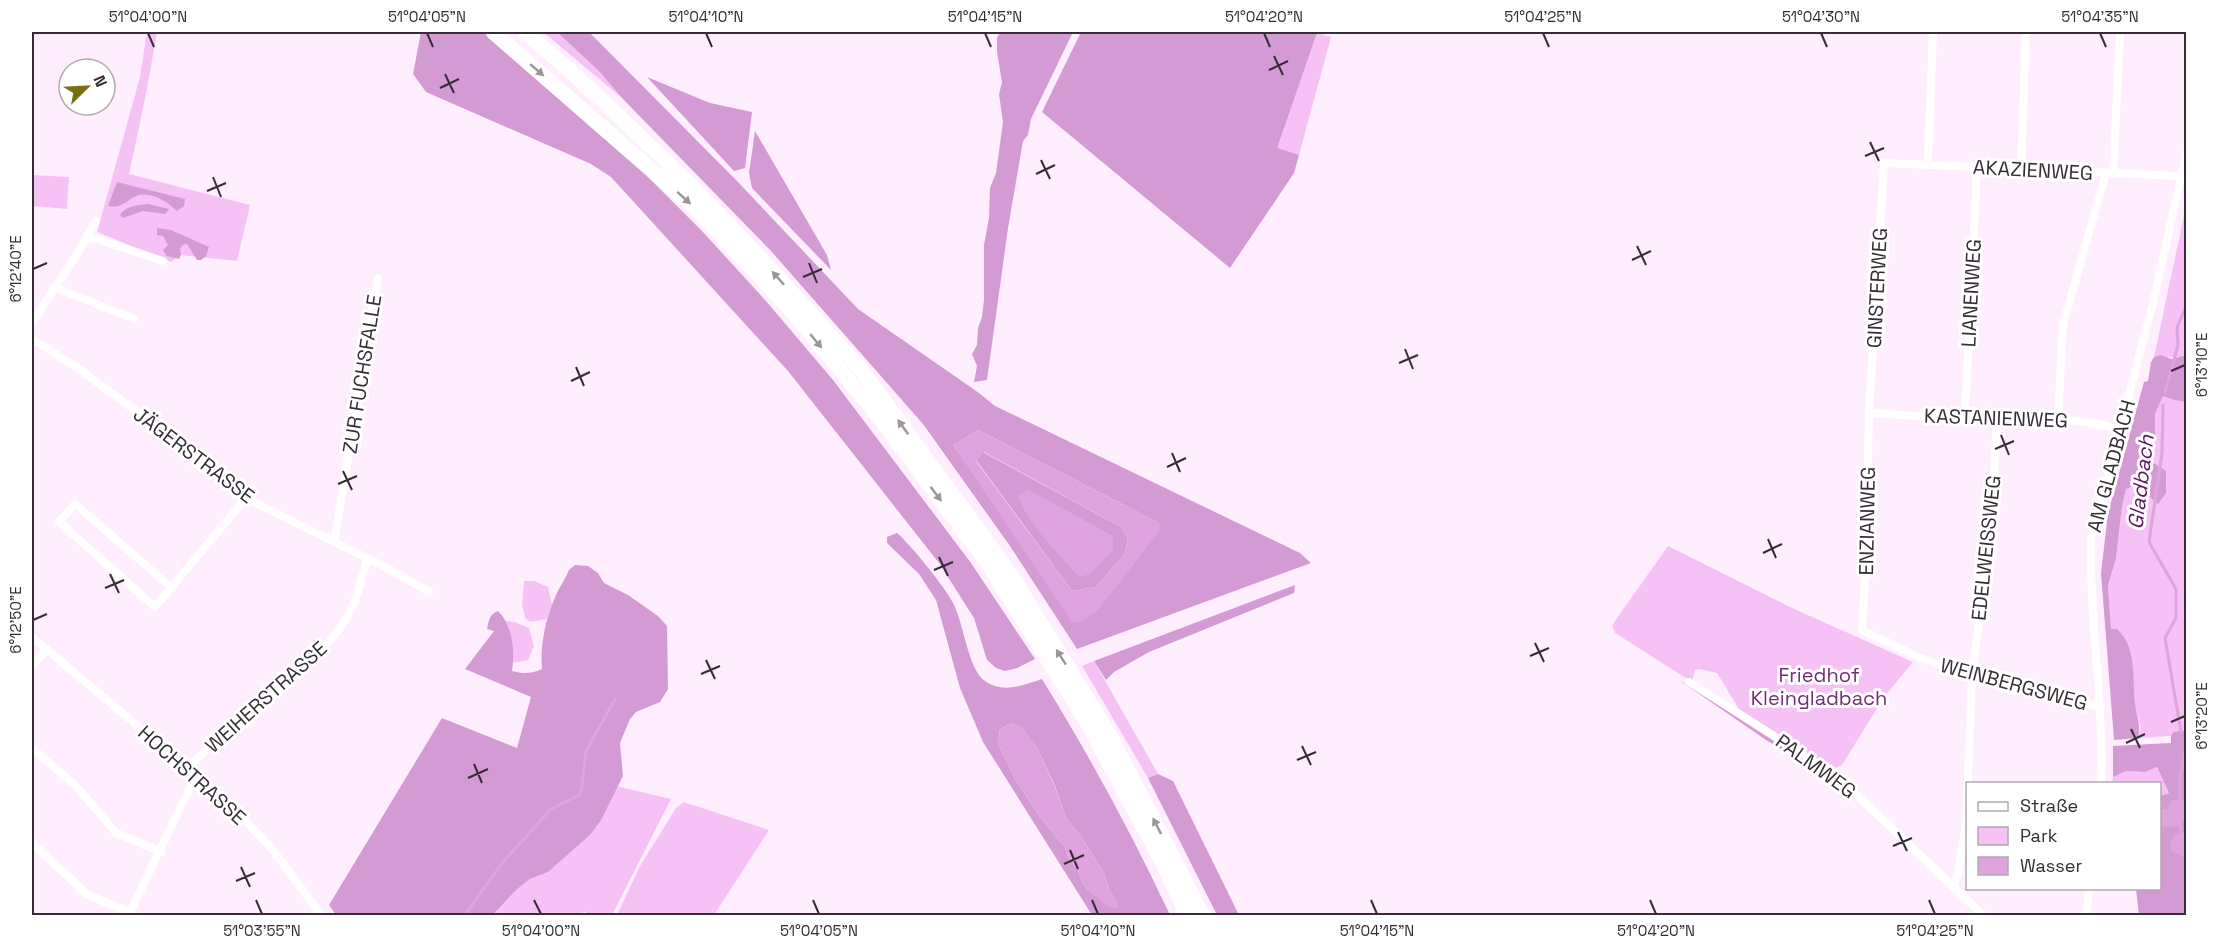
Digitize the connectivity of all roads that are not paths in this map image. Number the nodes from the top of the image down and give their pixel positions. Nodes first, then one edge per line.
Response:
1 (492, 32) edge
2 (525, 32) edge
3 (1933, 32) edge
4 (2026, 32) edge
5 (2120, 32) edge
6 (2187, 154) edge
7 (1884, 163) joint
8 (1928, 165) junction
9 (1977, 167) junction
10 (2020, 169) junction
11 (2109, 173) junction
12 (2181, 176) junction
13 (96, 220) dead end
14 (87, 236) junction
15 (163, 261) dead end
16 (378, 278) dead end
17 (54, 286) junction
18 (134, 319) dead end
19 (32, 323) edge
20 (32, 339) edge
21 (1869, 413) junction
22 (1965, 418) junction
23 (1997, 418) junction
24 (2058, 419) junction
25 (2121, 430) junction
26 (246, 498) junction
27 (334, 542) junction
28 (367, 559) junction
29 (172, 588) junction
30 (429, 592) dead end
31 (1862, 630) joint
32 (32, 637) edge
33 (47, 649) junction
34 (32, 666) edge
35 (1971, 676) junction
36 (1689, 682) dead end
37 (2101, 707) junction
38 (32, 748) edge
39 (188, 768) junction
40 (196, 775) junction
41 (1967, 782) edge
42 (2101, 782) edge
43 (1966, 825) edge
44 (32, 843) edge
45 (161, 852) junction
46 (1954, 885) junction
47 (2090, 890) edge
48 (322, 915) edge
49 (1187, 915) edge
50 (1203, 915) edge
51 (1984, 915) edge
52 (2086, 915) edge

1 -> 49 highway
50 -> 2 highway
3 - 8 street
4 - 10 street
5 - 11 street
6 - 12 street, AM GLADBACH
7 - 8 street, AKAZIENWEG
7 - 21 street, GINSTERWEG
8 - 9 street, AKAZIENWEG
9 - 10 street, AKAZIENWEG
9 - 22 street, LIANENWEG
10 - 11 street, AKAZIENWEG
11 - 12 street, AKAZIENWEG
11 - 24 street
12 - 25 street, AM GLADBACH
13 - 14 street
14 - 15 street
14 - 17 street
16 - 27 street, ZUR FUCHSFALLE
17 - 18 street
17 - 19 street
20 - 26 street, JÄGERSTRASSE
21 - 22 street, KASTANIENWEG
21 - 31 street, ENZIANWEG
22 - 23 street, KASTANIENWEG
23 - 24 street, KASTANIENWEG
23 - 35 street, EDELWEISSWEG
24 - 25 street, KASTANIENWEG
25 - 37 street, AM GLADBACH
26 - 27 street, JÄGERSTRASSE
26 - 29 street
27 - 28 street, JÄGERSTRASSE
28 - 30 street, JÄGERSTRASSE
28 - 39 street, WEIHERSTRASSE
29 - 29 street
31 - 35 street, WEINBERGSWEG
32 - 33 street, HOCHSTRASSE
33 - 34 street
33 - 39 street, HOCHSTRASSE
35 - 37 street, WEINBERGSWEG
35 - 41 street, EDELWEISSWEG
36 - 46 street, PALMWEG
37 - 42 street, AM GLADBACH
38 - 45 street
39 - 40 street, HOCHSTRASSE
40 - 45 street, WEIHERSTRASSE
40 - 48 street, HOCHSTRASSE
43 - 46 street, EDELWEISSWEG
44 - 45 street, WEIHERSTRASSE
46 - 51 street, PALMWEG
47 - 52 street

